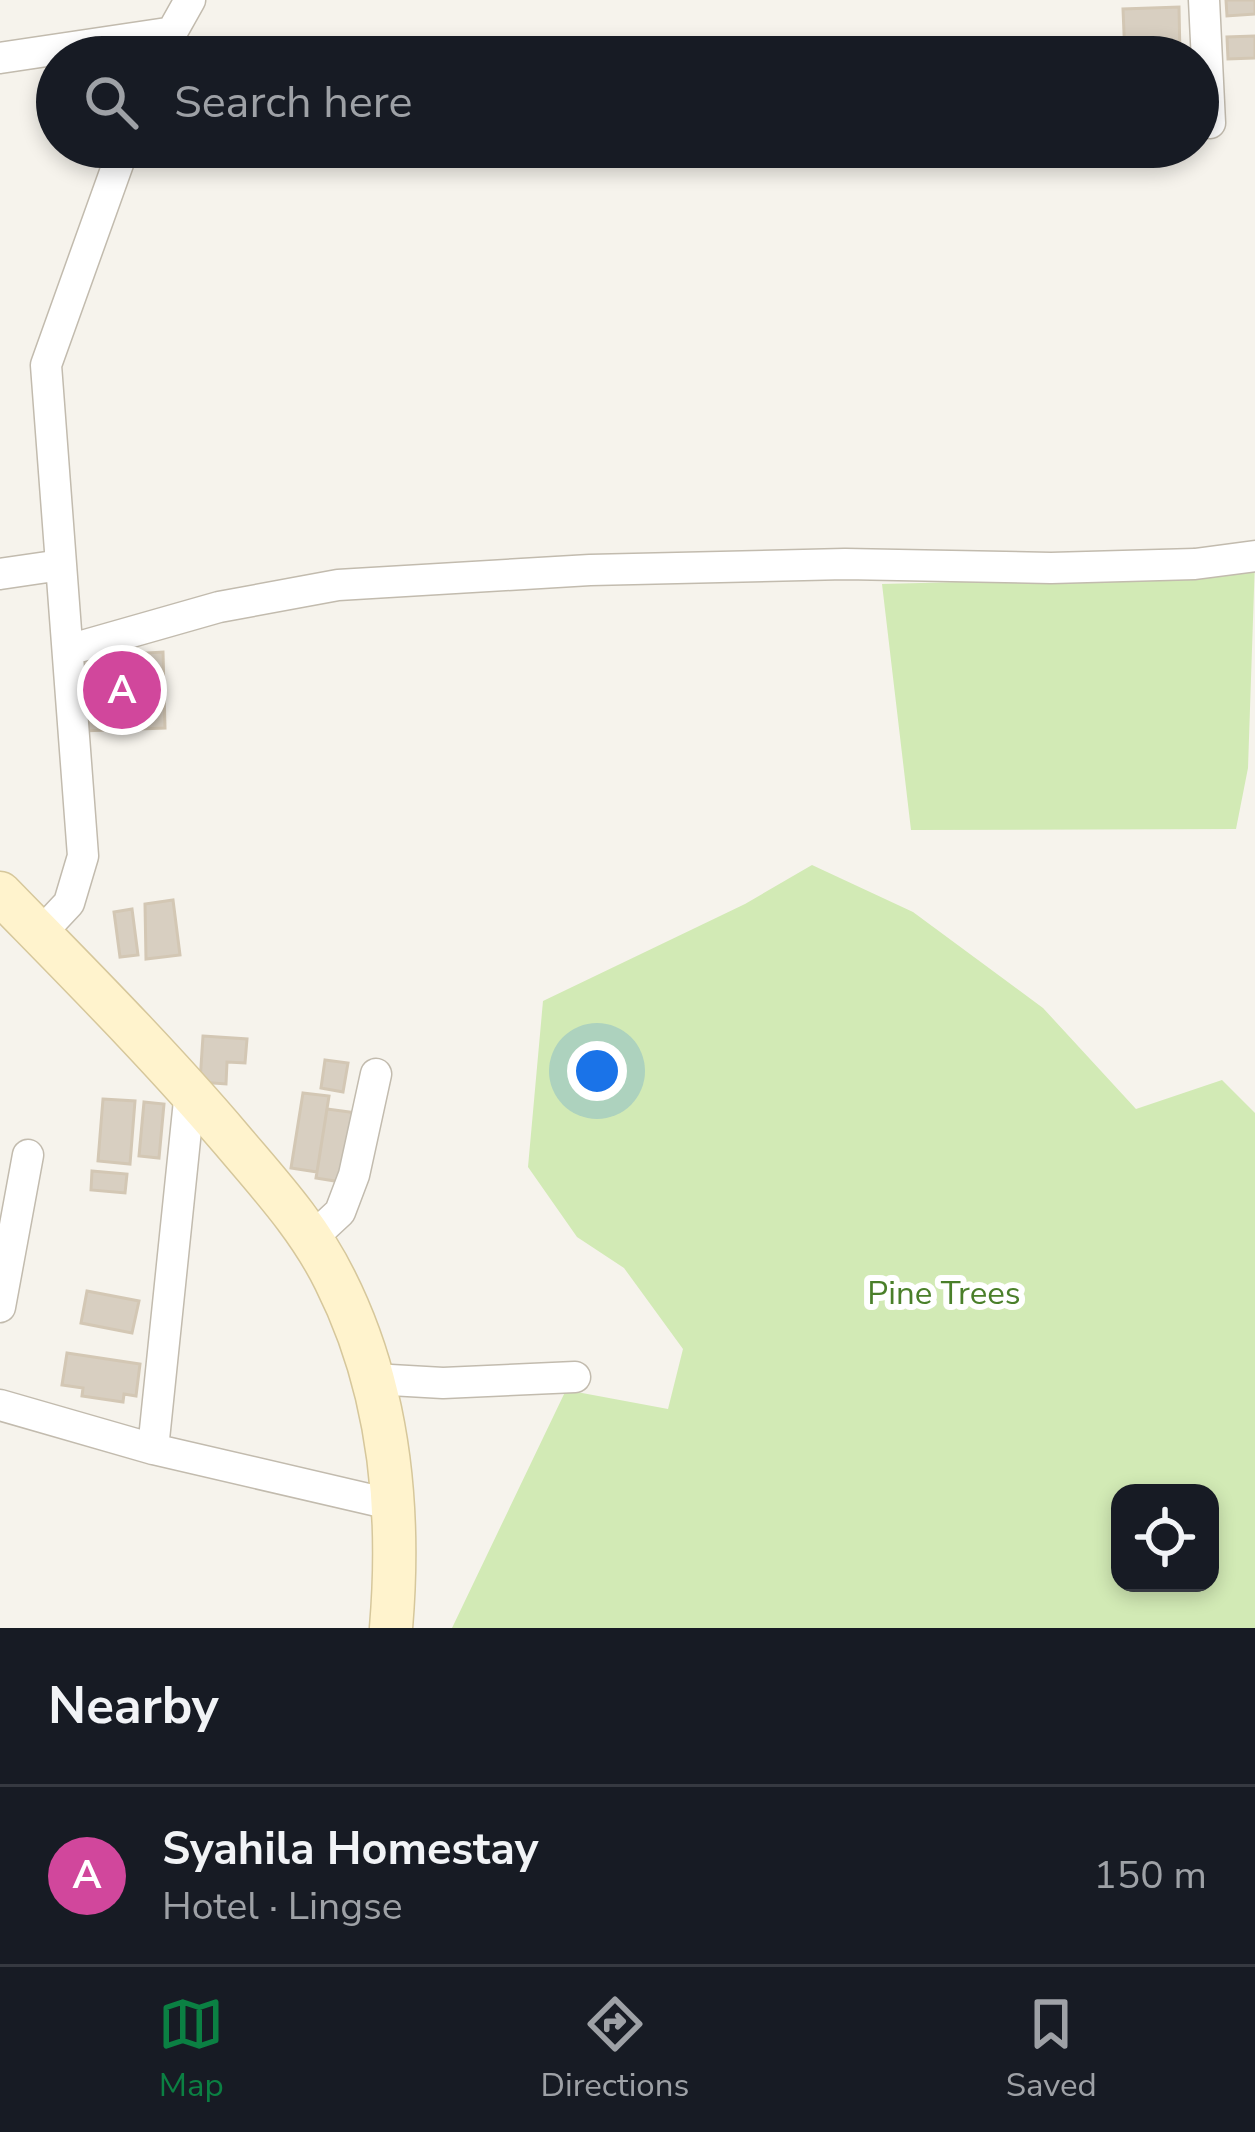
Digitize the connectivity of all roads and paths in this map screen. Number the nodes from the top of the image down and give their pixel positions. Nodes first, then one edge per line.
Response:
1 (190, 0) edge
2 (1204, 0) edge
3 (168, 36) edge
4 (1206, 36) edge
5 (36, 55) edge
6 (0, 58) edge
7 (116, 168) edge
8 (1255, 556) edge
9 (61, 566) junction
10 (0, 574) edge
11 (68, 650) junction
12 (14, 917) edge
13 (376, 1074) dead end
14 (190, 1090) junction
15 (28, 1155) dead end
16 (312, 1238) junction
17 (0, 1307) edge
18 (575, 1377) dead end
19 (373, 1378) junction
20 (0, 1406) edge
21 (153, 1449) junction
22 (394, 1504) junction
23 (391, 1628) edge

1 - 3 street
2 - 4 street
5 - 6 street
7 - 9 street
8 - 11 street
9 - 10 street
9 - 11 street
11 - 12 street
12 - 14 street
13 - 16 street
14 - 16 street
14 - 21 street
15 - 17 street
16 - 19 street
18 - 19 street
19 - 22 street
20 - 21 street
21 - 22 street
22 - 23 street

